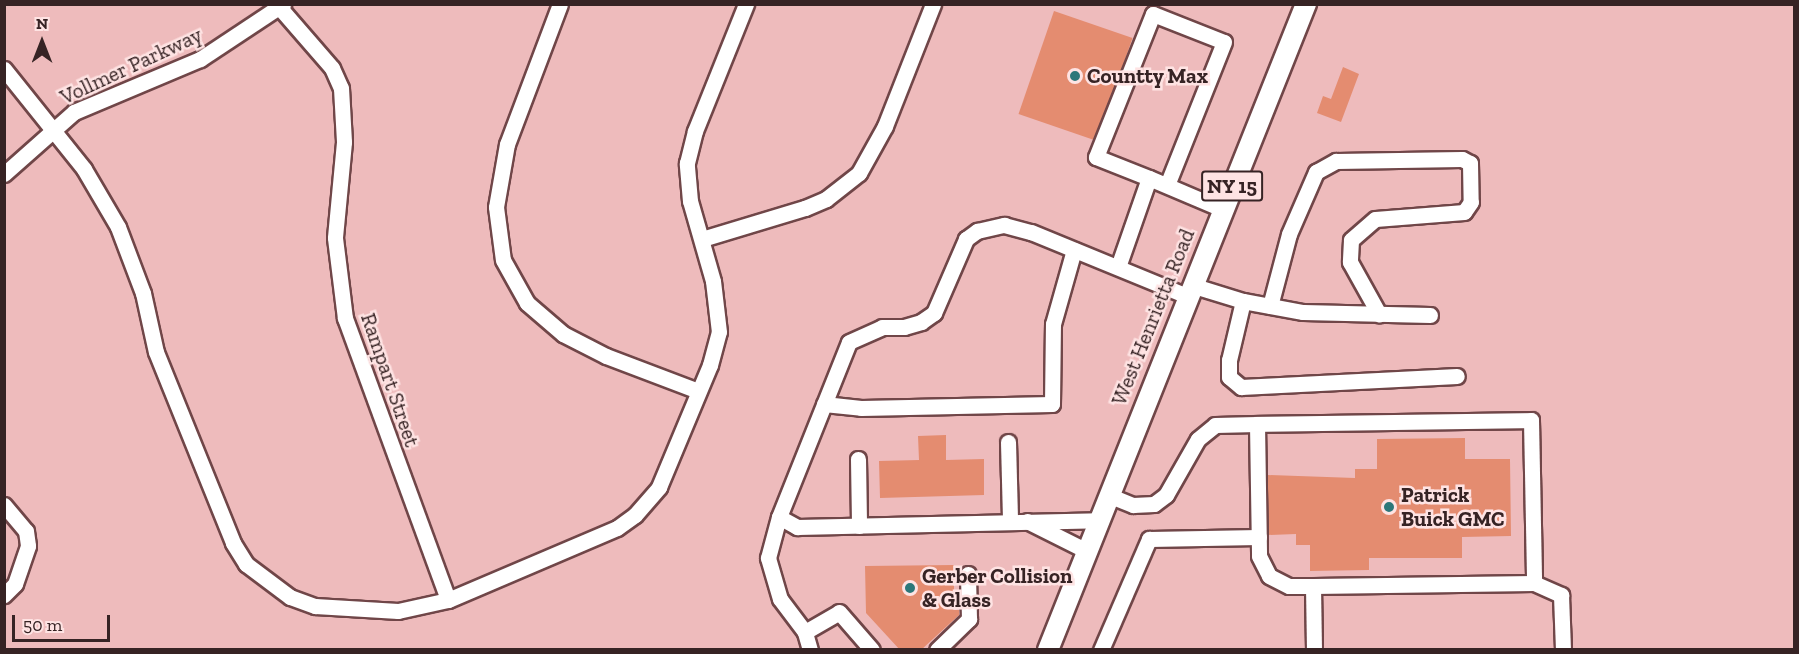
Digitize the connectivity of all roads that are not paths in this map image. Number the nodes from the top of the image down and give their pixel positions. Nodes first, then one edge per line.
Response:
1 (560, 4) edge
2 (746, 4) edge
3 (933, 4) edge
4 (1306, 4) edge
5 (281, 6) edge
6 (4, 69) edge
7 (52, 129) junction
8 (4, 174) edge
9 (1149, 178) junction
10 (1167, 185) junction
11 (1222, 209) junction
12 (702, 239) junction
13 (1074, 250) junction
14 (1118, 267) junction
15 (1189, 290) junction
16 (1243, 302) junction
17 (1270, 306) junction
18 (1379, 314) junction
19 (1430, 315) dead end
20 (1457, 376) dead end
21 (698, 391) junction
22 (824, 404) junction
23 (1257, 424) junction
24 (1008, 442) dead end
25 (858, 459) dead end
26 (1108, 495) junction
27 (4, 505) edge
28 (779, 517) junction
29 (1099, 520) junction
30 (1010, 521) junction
31 (1027, 521) junction
32 (859, 526) junction
33 (1259, 537) junction
34 (1087, 551) junction
35 (968, 574) dead end
36 (1534, 583) junction
37 (1313, 586) junction
38 (4, 595) edge
39 (448, 600) junction
40 (805, 632) junction
41 (810, 650) edge
42 (872, 650) edge
43 (937, 650) edge
44 (1048, 650) edge
45 (1101, 650) edge
46 (1314, 650) edge
47 (1563, 650) edge

1 - 21 street
2 - 12 street
3 - 12 street
4 - 11 main road, West Henrietta Road / NY 15
5 - 7 street, Vollmer Parkway
5 - 39 street, Rampart Street
6 - 7 street
7 - 8 street, Vollmer Parkway
7 - 39 street
9 - 10 street
9 - 10 street
9 - 14 street
10 - 11 street
11 - 15 main road, West Henrietta Road / NY 15
12 - 21 street
13 - 14 street
13 - 22 street
13 - 22 street
14 - 15 street
15 - 16 street
15 - 26 main road, West Henrietta Road / NY 15
16 - 17 street
16 - 20 street
17 - 18 street
17 - 18 street
18 - 19 street
21 - 39 street
22 - 28 street
23 - 26 street
23 - 33 street
23 - 36 street
24 - 30 street
25 - 32 street
26 - 29 main road, West Henrietta Road / NY 15
27 - 38 street
28 - 32 street
28 - 40 street
29 - 31 street
29 - 34 main road, West Henrietta Road / NY 15
30 - 31 street
30 - 32 street
31 - 34 street
33 - 37 street
33 - 45 street
34 - 44 main road, West Henrietta Road / NY 15
35 - 43 street
36 - 37 street
36 - 47 street
37 - 46 street
40 - 41 street
40 - 42 street

